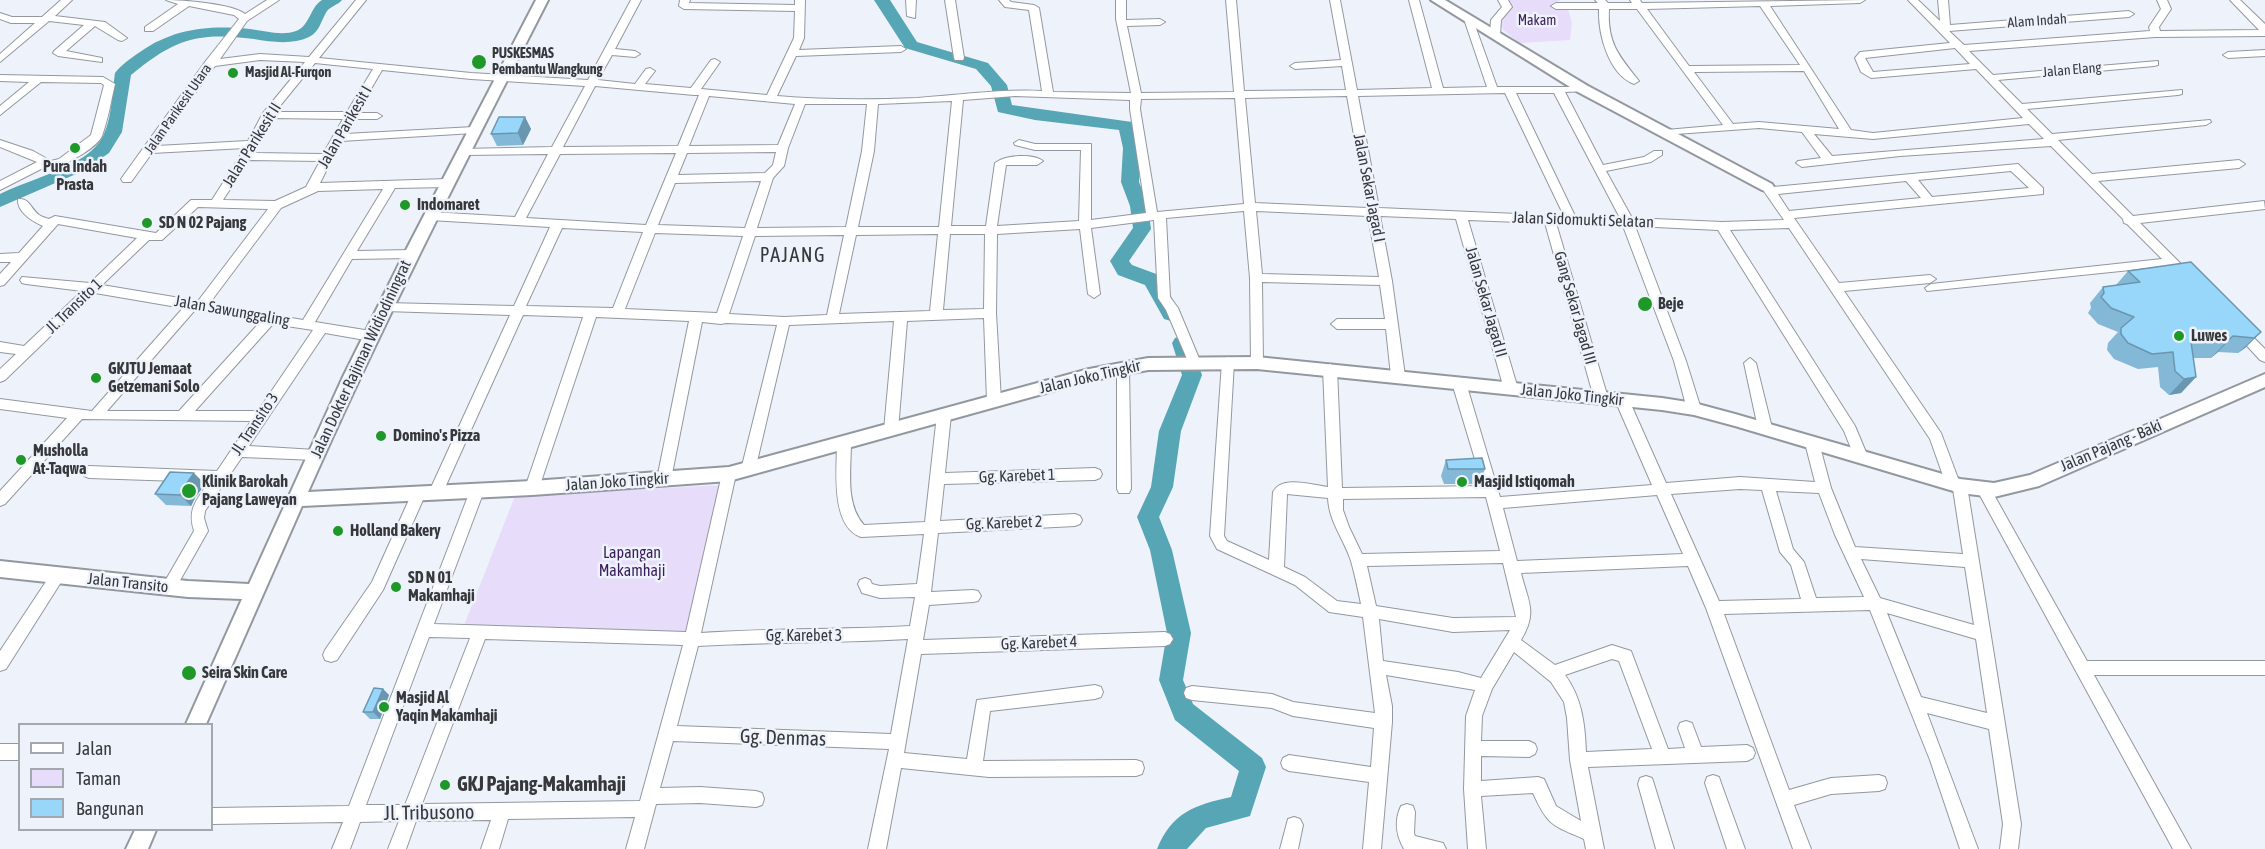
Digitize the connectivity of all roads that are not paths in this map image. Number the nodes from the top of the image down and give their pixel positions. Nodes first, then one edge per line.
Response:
1 (66, 0) edge
2 (171, 0) edge
3 (274, 0) edge
4 (361, 0) edge
5 (542, 0) edge
6 (636, 0) edge
7 (685, 0) edge
8 (911, 0) edge
9 (950, 0) edge
10 (1004, 0) edge
11 (1121, 0) edge
12 (1231, 0) edge
13 (1335, 0) edge
14 (1414, 0) edge
15 (1437, 0) edge
16 (1503, 0) edge
17 (1860, 0) edge
18 (1913, 0) edge
19 (1943, 0) edge
20 (2162, 0) edge
21 (2235, 0) edge
22 (1602, 2) edge
23 (1762, 2) edge
24 (187, 3) junction
25 (1636, 3) edge
26 (800, 4) edge
27 (1556, 6) dead end
28 (2129, 14) dead end
29 (0, 16) edge
30 (912, 16) dead end
31 (45, 19) junction
32 (1469, 20) junction
33 (1160, 21) dead end
34 (94, 22) junction
35 (240, 22) junction
36 (1122, 23) junction
37 (149, 28) dead end
38 (1944, 29) junction
39 (2265, 32) edge
40 (2155, 34) junction
41 (1495, 35) junction
42 (122, 38) dead end
43 (1960, 47) junction
44 (901, 49) dead end
45 (609, 52) junction
46 (793, 53) junction
47 (2265, 53) edge
48 (635, 54) dead end
49 (2228, 55) dead end
50 (959, 58) dead end
51 (0, 59) edge
52 (98, 60) dead end
53 (313, 60) junction
54 (715, 62) dead end
55 (1347, 63) junction
56 (2154, 63) dead end
57 (209, 64) junction
58 (1295, 66) dead end
59 (1978, 66) junction
60 (379, 67) junction
61 (1807, 68) junction
62 (1686, 69) junction
63 (650, 71) dead end
64 (0, 78) edge
65 (501, 78) junction
66 (1990, 78) junction
67 (37, 80) junction
68 (1634, 81) dead end
69 (592, 83) junction
70 (1563, 86) junction
71 (638, 87) junction
72 (1438, 90) junction
73 (1492, 90) junction
74 (1509, 90) junction
75 (1353, 92) junction
76 (2178, 92) dead end
77 (699, 93) junction
78 (1239, 94) junction
79 (1048, 95) junction
80 (1135, 96) junction
81 (771, 98) junction
82 (958, 99) junction
83 (801, 101) junction
84 (6, 102) edge
85 (873, 102) junction
86 (2019, 107) junction
87 (0, 112) edge
88 (267, 115) junction
89 (350, 117) junction
90 (377, 117) dead end
91 (2032, 120) junction
92 (2206, 122) dead end
93 (1729, 126) junction
94 (1805, 129) junction
95 (474, 130) junction
96 (1666, 133) junction
97 (1848, 135) junction
98 (337, 138) junction
99 (2051, 140) junction
100 (0, 143) edge
101 (1019, 143) dead end
102 (251, 144) junction
103 (683, 148) junction
104 (782, 148) junction
105 (149, 150) junction
106 (556, 150) junction
107 (463, 152) junction
108 (1658, 153) dead end
109 (246, 156) junction
110 (326, 158) junction
111 (1829, 160) junction
112 (1038, 161) dead end
113 (45, 163) junction
114 (1802, 163) dead end
115 (2239, 164) dead end
116 (1600, 170) junction
117 (768, 177) junction
118 (1909, 177) junction
119 (2087, 178) junction
120 (127, 179) dead end
121 (670, 179) junction
122 (447, 183) junction
123 (391, 185) junction
124 (0, 186) edge
125 (312, 187) junction
126 (1768, 189) junction
127 (1929, 201) junction
128 (22, 202) dead end
129 (215, 204) junction
130 (278, 205) junction
131 (2264, 205) edge
132 (1249, 207) junction
133 (1373, 212) junction
134 (1461, 215) junction
135 (430, 216) junction
136 (1152, 216) junction
137 (1790, 217) junction
138 (1549, 218) junction
139 (1571, 219) junction
140 (519, 220) junction
141 (2128, 220) junction
142 (1628, 221) junction
143 (558, 223) junction
144 (50, 224) junction
145 (1085, 225) junction
146 (1722, 226) junction
147 (651, 229) junction
148 (991, 230) junction
149 (850, 231) junction
150 (946, 231) junction
151 (749, 232) junction
152 (147, 235) junction
153 (411, 254) junction
154 (348, 255) junction
155 (22, 257) junction
156 (0, 258) edge
157 (2172, 262) junction
158 (1256, 278) junction
159 (26, 280) dead end
160 (1386, 281) junction
161 (0, 282) edge
162 (2195, 285) edge
163 (94, 288) junction
164 (1835, 288) junction
165 (1094, 294) dead end
166 (197, 305) junction
167 (385, 307) junction
168 (518, 310) junction
169 (591, 312) junction
170 (617, 313) junction
171 (990, 313) junction
172 (936, 315) junction
173 (271, 318) junction
174 (901, 318) junction
175 (696, 319) junction
176 (721, 320) junction
177 (832, 320) junction
178 (784, 321) junction
179 (2232, 322) edge
180 (307, 324) junction
181 (1336, 324) dead end
182 (1391, 324) junction
183 (322, 327) junction
184 (371, 336) junction
185 (0, 348) edge
186 (27, 351) junction
187 (2265, 357) edge
188 (1228, 362) junction
189 (1257, 363) junction
190 (1750, 363) dead end
191 (1193, 364) junction
192 (1123, 368) junction
193 (1330, 369) junction
194 (1398, 376) junction
195 (0, 377) edge
196 (2265, 380) edge
197 (1459, 383) junction
198 (1511, 389) junction
199 (1601, 398) junction
200 (994, 400) junction
201 (1622, 400) junction
202 (0, 404) edge
203 (1694, 409) junction
204 (184, 414) junction
205 (78, 415) junction
206 (944, 415) junction
207 (95, 416) junction
208 (260, 416) junction
209 (1766, 428) junction
210 (891, 430) junction
211 (844, 443) junction
212 (1812, 443) junction
213 (237, 451) junction
214 (316, 455) junction
215 (1861, 457) junction
216 (748, 470) junction
217 (89, 472) dead end
218 (729, 474) junction
219 (1095, 474) dead end
220 (219, 477) junction
221 (664, 479) junction
222 (939, 479) junction
223 (1767, 484) junction
224 (1957, 485) junction
225 (532, 488) junction
226 (1824, 488) junction
227 (1124, 489) dead end
228 (1660, 489) junction
229 (1984, 490) junction
230 (477, 491) junction
231 (436, 492) junction
232 (419, 493) junction
233 (1336, 493) junction
234 (1493, 497) junction
235 (297, 499) junction
236 (0, 500) edge
237 (1075, 520) dead end
238 (933, 526) junction
239 (1851, 554) junction
240 (1358, 560) junction
241 (1693, 560) junction
242 (1972, 561) junction
243 (1510, 562) junction
244 (0, 568) edge
245 (1276, 571) junction
246 (58, 575) junction
247 (866, 584) dead end
248 (169, 587) junction
249 (256, 592) junction
250 (923, 595) junction
251 (974, 596) dead end
252 (1875, 603) junction
253 (1812, 606) junction
254 (1714, 608) junction
255 (1370, 611) junction
256 (1523, 623) junction
257 (424, 630) junction
258 (480, 632) junction
259 (1983, 633) junction
260 (692, 639) junction
261 (1165, 639) dead end
262 (915, 640) junction
263 (1512, 642) junction
264 (331, 655) dead end
265 (0, 664) edge
266 (1376, 666) junction
267 (2082, 668) junction
268 (2265, 668) edge
269 (1554, 672) junction
270 (1485, 686) junction
271 (1095, 692) dead end
272 (1192, 693) dead end
273 (1915, 703) junction
274 (1384, 722) junction
275 (196, 723) edge
276 (1997, 723) junction
277 (1686, 728) dead end
278 (667, 733) junction
279 (899, 742) junction
280 (1473, 748) junction
281 (1529, 749) dead end
282 (1747, 753) dead end
283 (1695, 754) junction
284 (1662, 755) junction
285 (896, 760) junction
286 (1578, 760) junction
287 (1289, 763) dead end
288 (974, 767) junction
289 (1136, 768) dead end
290 (1379, 776) junction
291 (1646, 783) dead end
292 (1713, 783) dead end
293 (1879, 783) dead end
294 (1472, 789) junction
295 (756, 799) dead end
296 (1785, 799) junction
297 (648, 802) junction
298 (502, 812) junction
299 (1407, 812) dead end
300 (353, 813) junction
301 (410, 813) junction
302 (213, 816) edge
303 (1293, 825) dead end
304 (146, 831) edge
305 (1594, 842) edge
306 (1417, 847) edge
307 (137, 849) edge
308 (340, 849) edge
309 (397, 849) edge
310 (490, 849) edge
311 (635, 849) edge
312 (877, 849) edge
313 (1289, 849) edge
314 (1372, 849) edge
315 (1437, 849) edge
316 (1477, 849) edge
317 (1665, 849) edge
318 (1736, 849) edge
319 (1802, 849) edge
320 (1970, 849) edge
321 (2009, 849) edge
322 (2182, 849) edge

1 - 31 street
2 - 24 street
3 - 35 street
4 - 53 street, Jalan Parikesit II
5 - 65 main road, Jalan Dokter Rajiman Widiodiningrat
6 - 45 street
7 - 26 street
8 - 30 street
9 - 50 street
10 - 79 street
11 - 36 street
12 - 78 street
13 - 55 street, Jalan Sekar Jagad I
14 - 72 street
15 - 32 main road
16 - 41 street
17 - 23 street
18 - 38 street
19 - 38 street
20 - 40 street
21 - 39 street
22 - 25 street
22 - 27 street
22 - 68 street
23 - 25 street
23 - 61 street
24 - 35 street
24 - 37 street
25 - 62 street
26 - 46 street
28 - 38 street, Alam Indah
29 - 31 street
31 - 34 street
31 - 51 street
32 - 41 main road
32 - 73 street
33 - 36 street
34 - 42 street
34 - 52 street
35 - 57 street, Jalan Parikesit Utara
36 - 80 street
38 - 43 street
39 - 40 street
40 - 43 street
41 - 70 main road
43 - 59 street
43 - 59 street
44 - 46 street
45 - 48 street
45 - 69 street
46 - 81 street
47 - 49 street
53 - 57 street
53 - 60 street
53 - 88 street, Jalan Parikesit II
54 - 77 street
55 - 58 street
55 - 75 street, Jalan Sekar Jagad I
56 - 66 street, Jalan Elang
57 - 105 street, Jalan Parikesit Utara
59 - 66 street
60 - 65 street
60 - 89 street, Jalan Parikesit I
61 - 62 street
61 - 97 street
62 - 93 street
63 - 71 street
64 - 67 street
65 - 69 street
65 - 95 main road, Jalan Dokter Rajiman Widiodiningrat
66 - 86 street
67 - 84 street
67 - 113 street
69 - 71 street
69 - 106 street
70 - 74 street
70 - 96 main road
70 - 116 street
71 - 77 street
72 - 73 street
72 - 75 street
73 - 74 street
74 - 139 street
75 - 78 street
75 - 133 street, Jalan Sekar Jagad I
76 - 86 street
77 - 81 street
77 - 103 street
78 - 80 street
78 - 132 street
79 - 80 street
79 - 82 street
80 - 136 street
81 - 83 street
82 - 85 street
82 - 150 street
83 - 85 street
83 - 104 street
84 - 87 street
85 - 149 street
86 - 91 street
88 - 89 street
88 - 102 street, Jalan Parikesit II
89 - 90 street
89 - 98 street, Jalan Parikesit I
91 - 97 street
91 - 99 street
92 - 99 street
93 - 94 street
93 - 96 street
94 - 97 street
94 - 111 street
95 - 98 street
95 - 107 main road, Jalan Dokter Rajiman Widiodiningrat
96 - 126 main road
98 - 110 street, Jalan Parikesit I
99 - 111 street
99 - 119 street
100 - 113 street
101 - 145 street
102 - 105 street
102 - 109 street, Jalan Parikesit II
103 - 104 street
103 - 106 street
103 - 121 street
104 - 117 street
105 - 120 street, Jalan Parikesit Utara
106 - 107 street
106 - 140 street
107 - 122 main road, Jalan Dokter Rajiman Widiodiningrat
108 - 116 street
109 - 110 street
109 - 129 street, Jalan Parikesit II
110 - 125 street, Jalan Parikesit I
111 - 114 street
112 - 148 street
113 - 124 street
115 - 119 street
116 - 142 street
117 - 121 street
117 - 151 street
118 - 126 street
118 - 127 street
118 - 127 street, Jalan Sidomukti Selatan
119 - 141 street
121 - 147 street
122 - 123 street
122 - 135 main road, Jalan Dokter Rajiman Widiodiningrat
123 - 125 street
123 - 154 street
125 - 130 street
126 - 137 street
127 - 137 street, Jalan Sidomukti Selatan
128 - 144 street
129 - 130 street
129 - 152 street
130 - 166 street
131 - 141 street
132 - 133 street, Jalan Sidomukti Selatan
132 - 136 street, Jalan Sidomukti Selatan
132 - 158 street
133 - 134 street, Jalan Sidomukti Selatan
133 - 160 street, Jalan Sekar Jagad I
134 - 138 street, Jalan Sidomukti Selatan
134 - 198 street, Jalan Sekar Jagad II
135 - 140 street, Jalan Sidomukti Selatan
135 - 153 main road, Jalan Dokter Rajiman Widiodiningrat
136 - 145 street, Jalan Sidomukti Selatan
136 - 191 street
137 - 146 street, Jalan Sidomukti Selatan
137 - 164 street
138 - 139 street, Jalan Sidomukti Selatan
138 - 199 street, Gang Sekar Jagad III
139 - 142 street, Jalan Sidomukti Selatan
140 - 143 street, Jalan Sidomukti Selatan
141 - 157 street
142 - 146 street, Jalan Sidomukti Selatan
142 - 203 street
143 - 147 street, Jalan Sidomukti Selatan
143 - 168 street
144 - 152 street
144 - 155 street
145 - 148 street, Jalan Sidomukti Selatan
145 - 165 street
146 - 215 street
147 - 151 street, Jalan Sidomukti Selatan
147 - 170 street
148 - 150 street, Jalan Sidomukti Selatan
148 - 171 street
149 - 150 street, Jalan Sidomukti Selatan
149 - 151 street, Jalan Sidomukti Selatan
149 - 177 street
150 - 172 street
151 - 176 street
152 - 163 street, Jl. Transito 1
153 - 154 street
153 - 167 main road, Jalan Dokter Rajiman Widiodiningrat
154 - 180 street
155 - 156 street
155 - 161 street
157 - 162 street
157 - 164 street
158 - 160 street
158 - 189 street
159 - 163 street, Jalan Sawunggaling
160 - 182 street, Jalan Sekar Jagad I
163 - 166 street, Jalan Sawunggaling
163 - 186 street, Jl. Transito 1
164 - 224 street
166 - 173 street, Jalan Sawunggaling
166 - 207 street
167 - 168 street
167 - 184 main road, Jalan Dokter Rajiman Widiodiningrat
168 - 169 street
168 - 231 street
169 - 170 street
169 - 225 street
170 - 175 street
171 - 172 street
171 - 200 street
172 - 174 street
173 - 180 street, Jalan Sawunggaling
173 - 204 street
174 - 177 street
174 - 210 street
175 - 176 street
175 - 221 street
176 - 178 street
177 - 178 street
178 - 216 street
179 - 187 street
180 - 183 street, Jalan Sawunggaling
181 - 182 street
182 - 194 street, Jalan Sekar Jagad I
183 - 184 street, Jalan Sawunggaling
183 - 208 street, Jl. Transito 3
184 - 214 main road, Jalan Dokter Rajiman Widiodiningrat
185 - 186 street
186 - 195 street, Jl. Transito 1
188 - 189 main road, Jalan Joko Tingkir
188 - 191 main road, Jalan Joko Tingkir
188 - 245 street
189 - 193 main road, Jalan Joko Tingkir
190 - 209 street
191 - 192 main road, Jalan Joko Tingkir
192 - 200 main road, Jalan Joko Tingkir
192 - 227 street
193 - 194 main road, Jalan Joko Tingkir
193 - 233 street
194 - 197 main road, Jalan Joko Tingkir
196 - 229 main road, Jalan Pajang - Baki
197 - 198 main road, Jalan Joko Tingkir
197 - 234 street
198 - 199 main road, Jalan Joko Tingkir
199 - 201 main road, Jalan Joko Tingkir
200 - 206 main road, Jalan Joko Tingkir
201 - 203 main road, Jalan Joko Tingkir
201 - 228 street
202 - 205 street
203 - 209 main road, Jalan Joko Tingkir
204 - 207 street
204 - 208 street
205 - 207 street
205 - 236 street
206 - 210 main road, Jalan Joko Tingkir
206 - 222 street
208 - 213 street, Jl. Transito 3
209 - 212 main road, Jalan Joko Tingkir
210 - 211 main road, Jalan Joko Tingkir
211 - 216 main road, Jalan Joko Tingkir
211 - 238 street, Gg. Karebet 2
212 - 215 main road, Jalan Joko Tingkir
212 - 226 street
213 - 214 street
213 - 220 street, Jl. Transito 3
214 - 235 main road, Jalan Dokter Rajiman Widiodiningrat
215 - 224 main road, Jalan Joko Tingkir
216 - 218 main road, Jalan Joko Tingkir
217 - 220 street
218 - 221 main road, Jalan Joko Tingkir
218 - 260 street
219 - 222 street, Gg. Karebet 1
220 - 248 street, Jl. Transito 3
221 - 225 main road, Jalan Joko Tingkir
222 - 238 street
223 - 226 street
223 - 228 street
223 - 253 street
224 - 229 main road, Jalan Pajang - Baki
224 - 242 street
225 - 230 main road, Jalan Joko Tingkir
226 - 239 street
228 - 234 street
228 - 241 street
229 - 267 street
230 - 231 main road, Jalan Joko Tingkir
230 - 257 street
231 - 232 main road, Jalan Joko Tingkir
232 - 235 main road, Jalan Joko Tingkir
232 - 264 street
233 - 234 street
233 - 240 street
233 - 245 street
234 - 243 street
235 - 249 main road, Jalan Dokter Rajiman Widiodiningrat
237 - 238 street, Gg. Karebet 2
238 - 250 street
239 - 242 street
239 - 252 street
240 - 243 street
240 - 255 street
241 - 243 street
241 - 254 street
242 - 259 street
243 - 256 street
244 - 246 main road, Jalan Transito
245 - 255 street
246 - 248 main road, Jalan Transito
246 - 265 street
247 - 250 street
248 - 249 main road, Jalan Transito
249 - 275 main road, Jalan Dokter Rajiman Widiodiningrat
250 - 251 street
250 - 262 street
252 - 253 street
252 - 259 street
252 - 273 street
253 - 254 street
254 - 296 street
255 - 256 street
255 - 266 street
256 - 263 street
257 - 258 street, Gg. Karebet 3
257 - 300 street
258 - 260 street, Gg. Karebet 3
258 - 301 street
259 - 276 street
260 - 262 street, Gg. Karebet 3
260 - 278 street
261 - 262 street, Gg. Karebet 4
262 - 279 street
263 - 269 street
263 - 270 street
266 - 270 street
266 - 274 street
267 - 268 street
267 - 322 street
269 - 284 street
269 - 286 street
270 - 280 street
271 - 288 street
272 - 274 street
273 - 276 street
273 - 320 street
274 - 290 street
276 - 321 street
277 - 283 street
278 - 279 street, Gg. Denmas
278 - 297 street
279 - 285 street
280 - 281 street
280 - 294 street
282 - 283 street
283 - 284 street
284 - 286 street
285 - 288 street
285 - 312 street
286 - 305 street
287 - 290 street
288 - 289 street
290 - 314 street
291 - 317 street
292 - 318 street
293 - 296 street
294 - 305 street
294 - 316 street
295 - 297 street, Jl. Tribusono
296 - 319 street
297 - 298 street, Jl. Tribusono
297 - 311 street
298 - 301 street, Jl. Tribusono
298 - 310 street
299 - 306 street
300 - 301 street, Jl. Tribusono
300 - 302 street, Jl. Tribusono
300 - 308 street
301 - 309 street
303 - 313 street
304 - 307 main road
306 - 315 street

